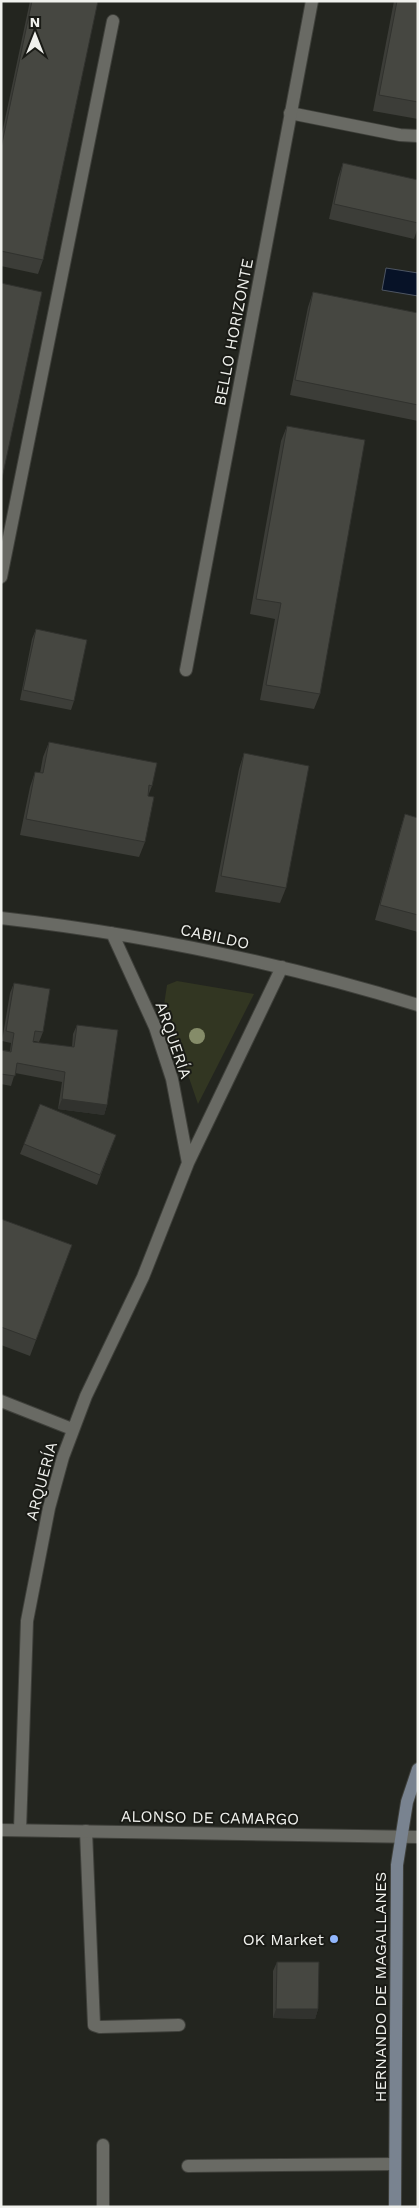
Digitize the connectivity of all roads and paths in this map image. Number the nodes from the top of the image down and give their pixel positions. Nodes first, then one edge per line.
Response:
1 (312, 1) edge
2 (113, 22) dead end
3 (290, 113) junction
4 (418, 136) edge
5 (1, 577) edge
6 (186, 670) dead end
7 (1, 918) edge
8 (112, 933) junction
9 (282, 967) junction
10 (418, 1005) edge
11 (188, 1163) junction
12 (1, 1401) edge
13 (72, 1429) junction
14 (418, 1770) edge
15 (1, 1830) edge
16 (20, 1830) junction
17 (86, 1831) junction
18 (401, 1837) junction
19 (418, 1837) edge
20 (179, 2025) dead end
21 (103, 2145) dead end
22 (395, 2164) junction
23 (188, 2166) dead end
24 (103, 2207) edge
25 (395, 2207) edge

1 - 3 street, BELLO HORIZONTE
2 - 5 street
3 - 4 street
3 - 6 street, BELLO HORIZONTE
7 - 8 street, CABILDO
8 - 9 street, CABILDO
8 - 11 street, ARQUERÍA
9 - 10 street, CABILDO
9 - 11 street, ARQUERÍA
11 - 13 street, ARQUERÍA
12 - 13 street
13 - 16 street, ARQUERÍA
14 - 18 main road, HERNANDO DE MAGALLANES
15 - 16 street, ALONSO DE CAMARGO
16 - 17 street, ALONSO DE CAMARGO
17 - 18 street, ALONSO DE CAMARGO
17 - 20 street
18 - 19 street, ALONSO DE CAMARGO
18 - 22 main road, HERNANDO DE MAGALLANES
21 - 24 street
22 - 23 street
22 - 25 main road, HERNANDO DE MAGALLANES

